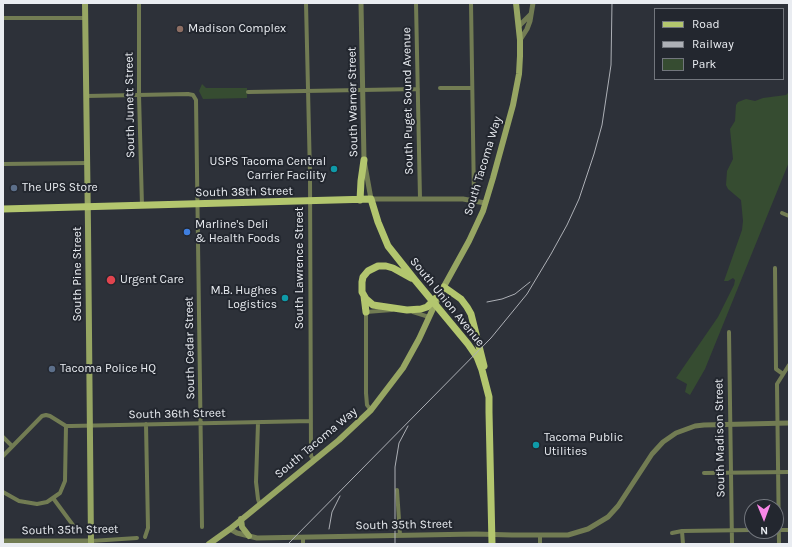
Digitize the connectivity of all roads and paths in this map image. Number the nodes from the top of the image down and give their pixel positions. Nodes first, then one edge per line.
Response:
1 (85, 3) edge
2 (139, 3) edge
3 (306, 3) edge
4 (361, 3) edge
5 (416, 3) edge
6 (471, 3) edge
7 (516, 3) edge
8 (533, 3) edge
9 (531, 14) junction
10 (3, 18) edge
11 (85, 18) junction
12 (518, 26) junction
13 (520, 40) junction
14 (440, 88) dead end
15 (472, 88) junction
16 (418, 89) junction
17 (362, 90) junction
18 (248, 92) dead end
19 (308, 92) junction
20 (139, 95) junction
21 (86, 96) junction
22 (364, 160) junction
23 (87, 163) junction
24 (3, 164) edge
25 (371, 199) junction
26 (420, 199) junction
27 (360, 200) junction
28 (474, 200) junction
29 (310, 202) junction
30 (485, 203) junction
31 (198, 204) junction
32 (88, 206) junction
33 (142, 206) junction
34 (3, 209) edge
35 (782, 213) dead end
36 (789, 216) edge
37 (775, 268) dead end
38 (417, 283) junction
39 (442, 290) junction
40 (364, 296) junction
41 (406, 310) junction
42 (366, 312) junction
43 (429, 317) junction
44 (729, 332) dead end
45 (789, 366) edge
46 (783, 374) junction
47 (486, 386) junction
48 (371, 410) junction
49 (311, 421) junction
50 (258, 423) junction
51 (777, 423) junction
52 (789, 423) edge
53 (146, 424) junction
54 (201, 424) junction
55 (730, 424) junction
56 (66, 426) junction
57 (90, 426) junction
58 (3, 437) edge
59 (12, 446) junction
60 (3, 456) edge
61 (314, 460) junction
62 (778, 472) junction
63 (789, 472) edge
64 (704, 473) dead end
65 (731, 473) junction
66 (398, 490) dead end
67 (3, 492) edge
68 (54, 498) junction
69 (778, 499) edge
70 (260, 504) junction
71 (241, 519) junction
72 (202, 527) dead end
73 (230, 529) junction
74 (744, 530) edge
75 (682, 531) junction
76 (731, 531) junction
77 (78, 532) dead end
78 (672, 533) dead end
79 (492, 534) junction
80 (400, 535) junction
81 (540, 535) junction
82 (249, 536) junction
83 (145, 537) dead end
84 (303, 537) junction
85 (137, 538) dead end
86 (3, 541) edge
87 (91, 542) edge
88 (209, 544) edge
89 (303, 544) edge
90 (492, 544) edge
91 (540, 544) edge
92 (683, 544) edge
93 (732, 544) edge

1 - 11 main road, South Pine Street
2 - 20 street, South Junett Street
3 - 19 street, South Lawrence Street
4 - 17 street, South Warner Street
5 - 16 street, South Puget Sound Avenue
6 - 15 street
7 - 12 main road, South Tacoma Way
8 - 9 street
9 - 12 street
9 - 13 street
10 - 11 street
11 - 21 main road, South Pine Street
12 - 13 main road, South Tacoma Way
13 - 30 main road, South Tacoma Way
14 - 15 street
15 - 28 street
16 - 17 street
16 - 26 street, South Puget Sound Avenue
17 - 19 street
17 - 22 street, South Warner Street
18 - 19 street
19 - 29 street, South Lawrence Street
20 - 21 street
20 - 31 street, South Cedar Street
20 - 33 street, South Junett Street
21 - 23 main road, South Pine Street
22 - 25 street, South Warner Street
22 - 27 main road
23 - 24 street
23 - 32 main road, South Pine Street
25 - 26 street, South 38th Street
25 - 27 main road, South 38th Street
25 - 38 main road, South Union Avenue
26 - 28 street, South 38th Street
27 - 29 main road, South 38th Street
28 - 30 street, South 38th Street
29 - 31 main road, South 38th Street
29 - 49 street, South Lawrence Street
30 - 39 main road, South Tacoma Way
31 - 33 main road, South 38th Street
31 - 54 street, South Cedar Street
32 - 33 main road, South 38th Street
32 - 34 main road, South 38th Street
32 - 57 main road, South Pine Street
35 - 36 street
37 - 46 street
38 - 40 main road
38 - 47 main road, South Union Avenue
39 - 41 main road
39 - 43 main road, South Tacoma Way
39 - 47 main road
40 - 41 main road
40 - 42 main road
41 - 42 street
41 - 43 street
42 - 48 street
43 - 48 main road, South Tacoma Way
44 - 55 street, South Madison Street
45 - 46 street
46 - 51 street
47 - 79 main road, South Union Avenue
48 - 61 main road, South Tacoma Way
49 - 50 street, South 36th Street
49 - 61 street, South Lawrence Street
50 - 54 street, South 36th Street
50 - 70 street
51 - 52 street
51 - 55 street
51 - 62 street
53 - 54 street, South 36th Street
53 - 57 street, South 36th Street
53 - 83 street
54 - 72 street, South Cedar Street
55 - 65 street, South Madison Street
55 - 81 street, South 35th Street
56 - 57 street, South 36th Street
56 - 59 street
56 - 68 street
57 - 87 main road, South Pine Street
58 - 59 street
59 - 60 street
61 - 70 main road, South Tacoma Way
62 - 63 street
62 - 65 street
62 - 69 street
64 - 65 street
65 - 76 street, South Madison Street
66 - 80 street
67 - 68 street
68 - 77 street
70 - 71 main road, South Tacoma Way
71 - 73 main road, South Tacoma Way
71 - 82 main road
73 - 82 street, South 35th Street
73 - 88 main road, South Tacoma Way
74 - 76 street
75 - 76 street
75 - 78 street
75 - 92 street
76 - 93 street, South Madison Street
79 - 80 street, South 35th Street
79 - 81 street, South 35th Street
79 - 90 main road, South Union Avenue
80 - 84 street, South 35th Street
81 - 91 street
82 - 84 street, South 35th Street
84 - 89 street
85 - 87 street, South 35th Street
86 - 87 street, South 35th Street

